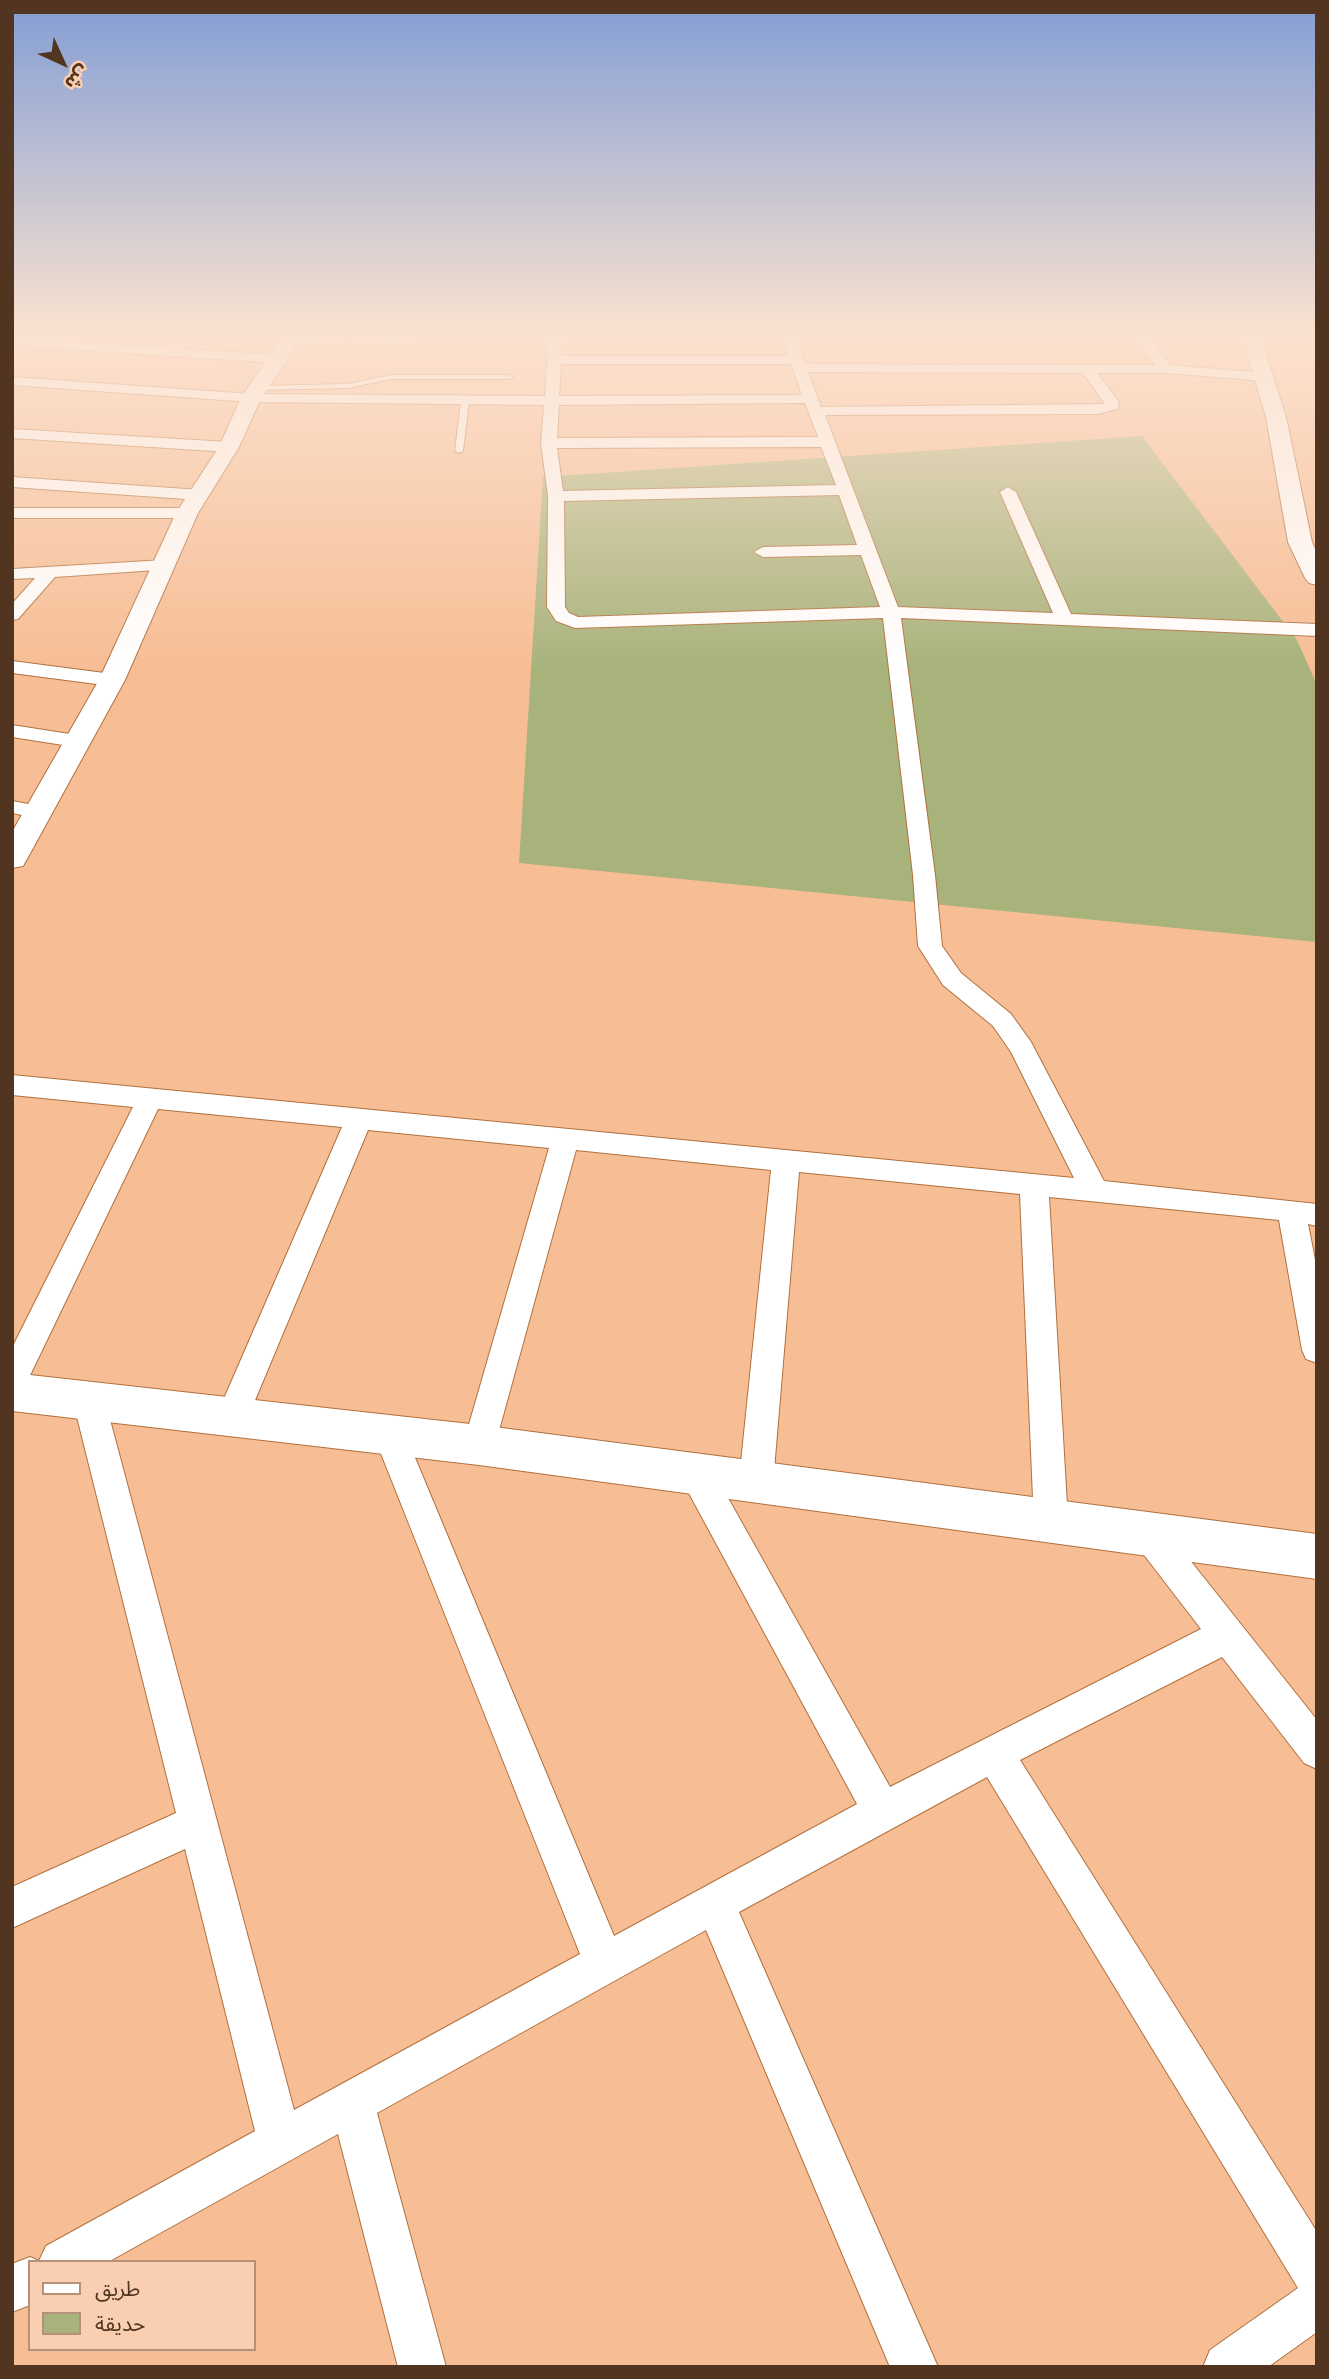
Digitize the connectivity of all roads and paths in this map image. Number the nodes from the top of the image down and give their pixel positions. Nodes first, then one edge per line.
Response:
1 (214, 446) edge
2 (460, 446) edge
3 (549, 446) edge
4 (830, 446) edge
5 (1282, 446) edge
6 (229, 447) joint
7 (459, 451) dead end
8 (12, 482) edge
9 (846, 490) junction
10 (1008, 492) dead end
11 (556, 496) junction
12 (194, 504) junction
13 (12, 513) edge
14 (868, 550) junction
15 (763, 552) dead end
16 (165, 565) junction
17 (50, 572) junction
18 (12, 573) edge
19 (1317, 578) edge
20 (891, 612) junction
21 (12, 615) edge
22 (1065, 620) junction
23 (1317, 630) edge
24 (12, 667) edge
25 (112, 680) junction
26 (12, 731) edge
27 (76, 741) junction
28 (12, 807) edge
29 (37, 812) junction
30 (12, 859) edge
31 (12, 1085) edge
32 (149, 1099) junction
33 (359, 1119) junction
34 (565, 1140) junction
35 (786, 1162) junction
36 (1034, 1187) junction
37 (1096, 1193) junction
38 (1304, 1213) edge
39 (1317, 1350) edge
40 (12, 1380) edge
41 (12, 1392) edge
42 (89, 1401) junction
43 (232, 1417) junction
44 (390, 1436) junction
45 (479, 1445) junction
46 (697, 1475) junction
47 (756, 1482) junction
48 (1051, 1522) junction
49 (1150, 1536) junction
50 (1317, 1557) edge
51 (1227, 1635) junction
52 (1317, 1749) edge
53 (994, 1753) junction
54 (882, 1811) junction
55 (198, 1823) junction
56 (715, 1903) junction
57 (12, 1908) edge
58 (605, 1964) junction
59 (352, 2103) junction
60 (280, 2142) junction
61 (66, 2260) edge
62 (1317, 2275) edge
63 (28, 2281) edge
64 (12, 2289) edge
65 (1317, 2303) edge
66 (422, 2367) edge
67 (914, 2367) edge
68 (1227, 2367) edge

1 - 6 street
2 - 7 lane
3 - 11 street
4 - 9 street
5 - 19 street
6 - 12 street
8 - 12 street
9 - 11 street
9 - 14 street
10 - 22 street
11 - 20 street
12 - 13 street
12 - 16 street
14 - 15 street
14 - 20 street
16 - 17 street
16 - 25 street
17 - 18 street
17 - 21 street
20 - 22 street
20 - 37 street
22 - 23 street
24 - 25 street
25 - 27 street
26 - 27 street
27 - 29 street
28 - 29 street
29 - 30 street
31 - 32 street
32 - 33 street
32 - 40 street
33 - 34 street
33 - 43 street
34 - 35 street
34 - 45 street
35 - 36 street
35 - 47 street
36 - 37 street
36 - 48 street
37 - 38 street
38 - 39 street
41 - 42 street
42 - 43 street
42 - 55 street
43 - 44 street
44 - 45 street
44 - 58 street
45 - 46 street
46 - 47 street
46 - 54 street
47 - 48 street
48 - 49 street
49 - 50 street
49 - 51 street
51 - 52 street
51 - 53 street
53 - 54 street
53 - 62 street
54 - 56 street
55 - 57 street
55 - 60 street
56 - 58 street
56 - 67 street
58 - 59 street
59 - 60 street
59 - 66 street
60 - 61 street
63 - 64 street
65 - 68 street

